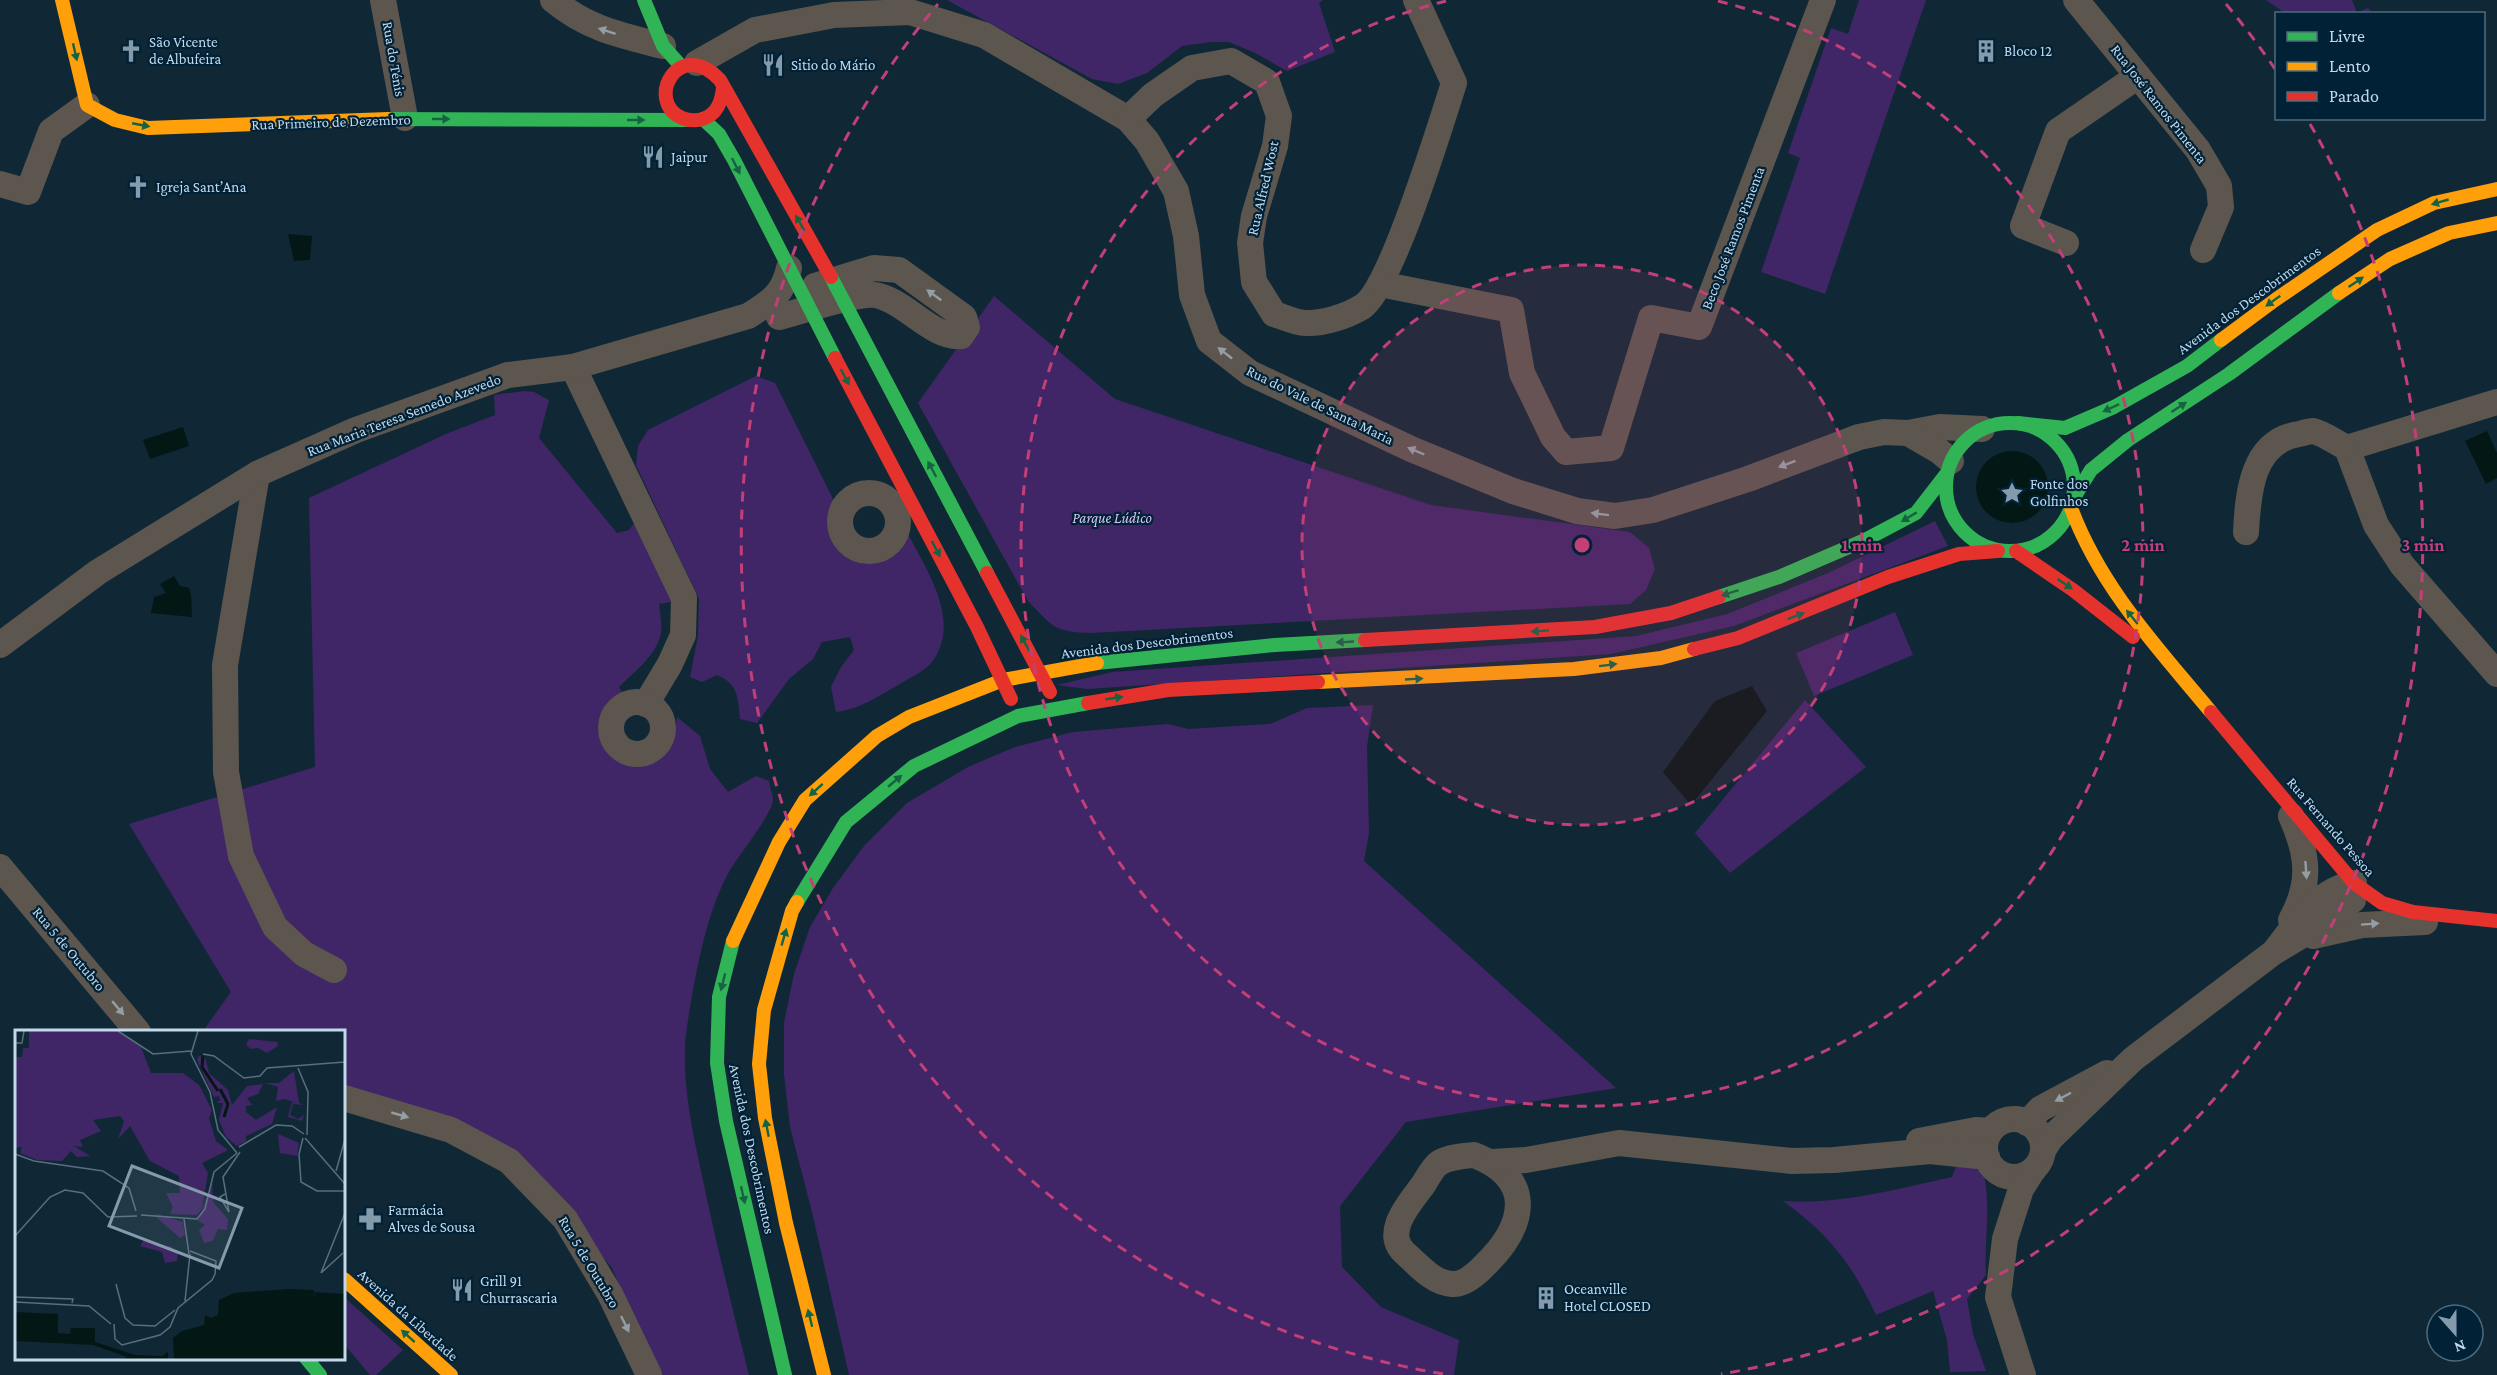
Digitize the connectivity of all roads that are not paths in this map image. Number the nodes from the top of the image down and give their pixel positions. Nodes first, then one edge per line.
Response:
1 (383, 0) edge
2 (553, 0) edge
3 (644, 0) edge
4 (1416, 0) edge
5 (1823, 0) edge
6 (2076, 0) edge
7 (67, 5) edge
8 (896, 6) edge
9 (663, 46) junction
10 (689, 65) junction
11 (2139, 76) junction
12 (723, 87) junction
13 (87, 105) junction
14 (405, 118) junction
15 (1128, 119) junction
16 (697, 120) junction
17 (0, 183) edge
18 (2497, 189) edge
19 (2497, 223) edge
20 (2066, 243) dead end
21 (2203, 250) dead end
22 (789, 268) junction
23 (1380, 284) junction
24 (846, 288) junction
25 (805, 300) junction
26 (775, 309) junction
27 (828, 346) junction
28 (573, 367) junction
29 (2497, 402) edge
30 (2018, 423) junction
31 (1982, 429) junction
32 (1908, 433) junction
33 (2347, 448) junction
34 (1949, 467) junction
35 (257, 474) junction
36 (2072, 503) junction
37 (2246, 532) dead end
38 (1998, 550) junction
39 (2016, 551) junction
40 (977, 627) junction
41 (2, 638) edge
42 (973, 658) dead end
43 (1041, 673) junction
44 (2497, 674) edge
45 (2184, 678) junction
46 (1003, 680) junction
47 (961, 683) dead end
48 (950, 699) junction
49 (646, 704) dead end
50 (1057, 708) junction
51 (1018, 716) junction
52 (2282, 796) junction
53 (0, 867) edge
54 (2354, 883) junction
55 (2496, 921) edge
56 (2274, 952) junction
57 (334, 970) dead end
58 (136, 1030) edge
59 (2133, 1059) junction
60 (345, 1098) edge
61 (2027, 1123) junction
62 (1990, 1131) junction
63 (1549, 1156) junction
64 (2038, 1160) junction
65 (1792, 1161) junction
66 (1989, 1161) junction
67 (1492, 1162) junction
68 (1518, 1199) junction
69 (2005, 1239) junction
70 (345, 1280) edge
71 (307, 1360) edge
72 (320, 1375) edge
73 (451, 1375) edge
74 (649, 1375) edge
75 (785, 1375) edge
76 (824, 1375) edge
77 (2023, 1375) edge

1 - 14 street, Rua do Ténis
9 -> 2 street
3 - 9 main road
4 - 23 street, Rua Alfred Wost
5 - 23 street, Beco José Ramos Pimenta
6 - 11 street, Rua José Ramos Pimenta
7 -> 13 main road
8 - 10 street, Rua do Vale de Santa Maria
8 - 15 street, Rua do Vale de Santa Maria
9 - 10 main road
10 - 12 main road
10 - 16 main road
11 - 20 street
11 - 21 street, Rua José Ramos Pimenta
12 - 16 main road
24 -> 12 main road
13 -> 14 main road, Rua Primeiro de Dezembro
13 - 17 street
14 -> 16 main road, Rua Primeiro de Dezembro
15 - 23 street, Rua Alfred Wost
32 -> 15 street, Rua do Vale de Santa Maria
16 -> 22 main road
18 -> 30 main road, Avenida dos Descobrimentos
36 -> 19 main road
22 - 25 main road
22 - 26 street
24 - 25 street
43 -> 24 main road
25 - 26 street
25 - 27 main road
26 - 27 street
26 - 28 street, Rua Maria Teresa Semedo Azevedo
27 -> 40 main road
28 - 35 street, Rua Maria Teresa Semedo Azevedo
28 - 49 street
29 - 33 street
30 - 31 main road
30 - 36 main road
31 - 32 street, Rua do Vale de Santa Maria
31 - 34 main road
32 - 34 street
33 - 37 street
33 - 44 street
34 - 38 main road
34 -> 43 main road, Avenida dos Descobrimentos
35 - 41 street, Rua Maria Teresa Semedo Azevedo
35 - 57 street
36 - 39 main road
45 -> 36 main road
38 - 39 main road
50 -> 38 main road, Avenida dos Descobrimentos
39 -> 45 main road
40 - 42 main road
40 - 46 main road
43 - 46 main road, Avenida dos Descobrimentos
43 - 50 main road
45 - 52 main road, Rua Fernando Pessoa
46 - 48 main road, Avenida dos Descobrimentos
46 - 51 main road
47 - 48 main road
48 -> 75 main road, Avenida dos Descobrimentos
50 - 51 main road, Avenida dos Descobrimentos
76 -> 51 main road, Avenida dos Descobrimentos
52 - 54 main road, Rua Fernando Pessoa
52 -> 56 street
53 -> 58 street, Rua 5 de Outubro
54 - 55 main road, Rua Fernando Pessoa
54 - 56 street
56 -> 55 street
56 - 59 street
59 -> 61 street
59 - 64 street
60 -> 74 street, Rua 5 de Outubro
61 - 62 street
61 - 64 street
62 - 65 street
62 - 66 street
63 - 65 street
63 - 67 street
63 - 68 street
64 - 66 street
64 - 69 street
65 - 66 street
66 - 69 street
67 - 68 street
67 - 68 street
69 - 77 street
73 -> 70 main road, Avenida da Liberdade
71 - 72 main road

